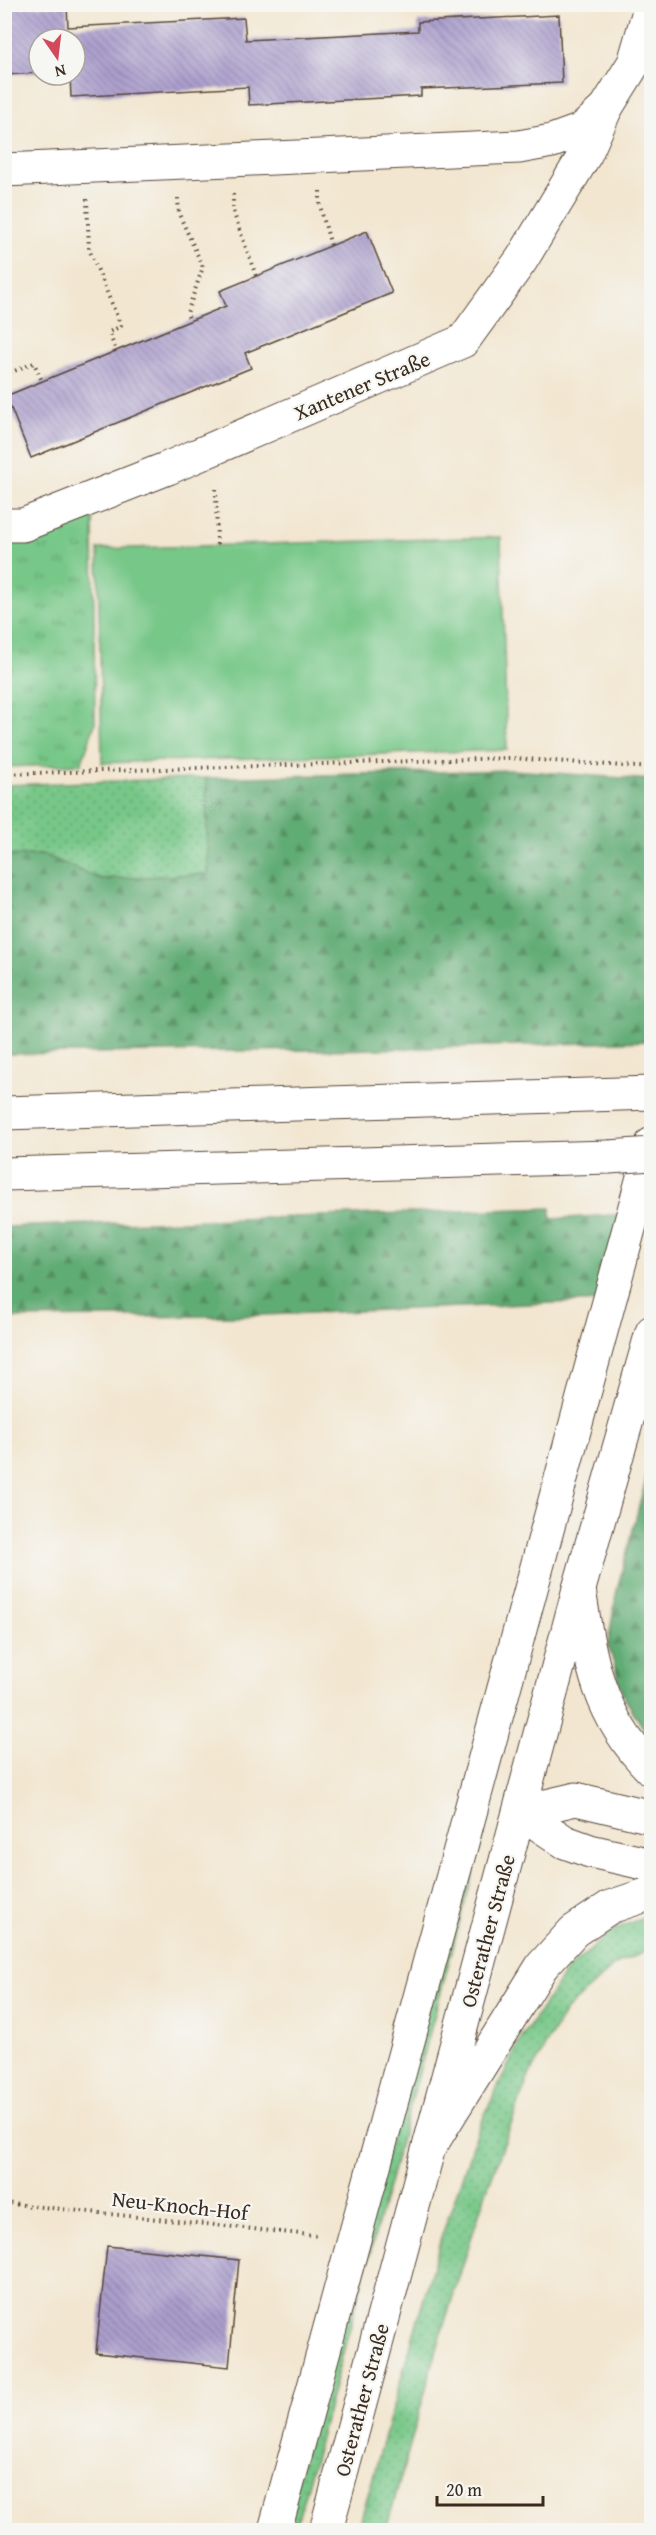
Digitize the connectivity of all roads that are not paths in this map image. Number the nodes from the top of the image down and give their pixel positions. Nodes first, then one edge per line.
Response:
1 (651, 4) edge
2 (642, 69) edge
3 (606, 108) junction
4 (4, 170) edge
5 (4, 525) edge
6 (651, 1093) edge
7 (4, 1113) edge
8 (651, 1144) edge
9 (651, 1154) edge
10 (4, 1174) edge
11 (651, 1332) edge
12 (579, 1589) junction
13 (651, 1770) edge
14 (520, 1812) junction
15 (651, 1817) edge
16 (651, 1865) edge
17 (651, 1893) edge
18 (432, 2143) junction
19 (275, 2530) edge
20 (326, 2530) edge

1 - 2 main road, Xantener Straße
2 - 3 main road, Xantener Straße
3 - 4 main road, Xantener Straße
3 - 5 main road, Xantener Straße
6 - 7 main road
8 - 19 main road
9 - 10 main road, bridge
11 - 12 main road, Osterather Straße
12 - 13 main road
12 - 14 main road, Osterather Straße
14 - 15 main road
14 - 16 main road
14 - 18 main road, Osterather Straße
17 - 18 main road
18 - 20 main road, Osterather Straße

